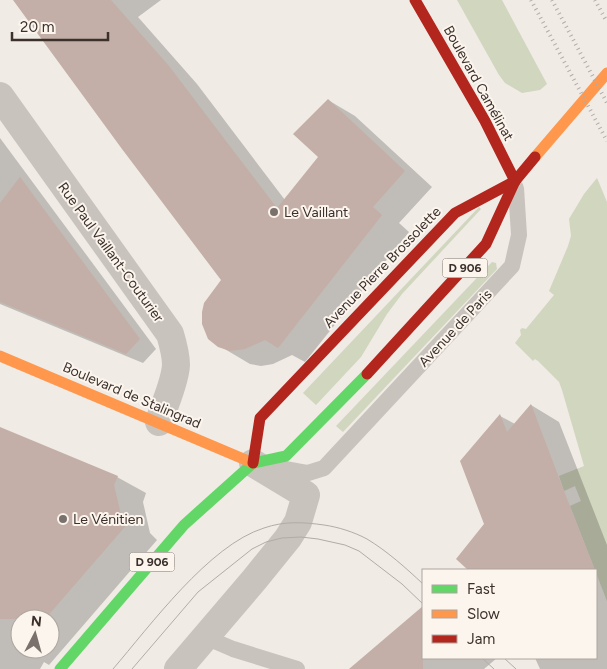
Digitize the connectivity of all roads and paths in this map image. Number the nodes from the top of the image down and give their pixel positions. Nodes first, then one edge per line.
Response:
1 (415, 0) edge
2 (607, 73) edge
3 (0, 96) edge
4 (515, 181) junction
5 (0, 356) edge
6 (159, 422) junction
7 (253, 463) junction
8 (205, 637) junction
9 (60, 669) edge
10 (178, 669) edge
11 (297, 669) edge

1 - 4 main road, Boulevard Camélinat
2 - 4 main road, Avenue Pierre Brossolette / D 906
3 - 6 street, Rue Paul Vaillant-Couturier
4 - 7 main road, D 906
4 - 7 main road, Avenue Pierre Brossolette / D 906
4 - 7 lane, Avenue de Paris
5 - 6 main road, Boulevard de Stalingrad
6 - 7 main road, Boulevard de Stalingrad
7 - 8 street
7 - 9 main road, D 906
8 - 10 street
8 - 11 lane

